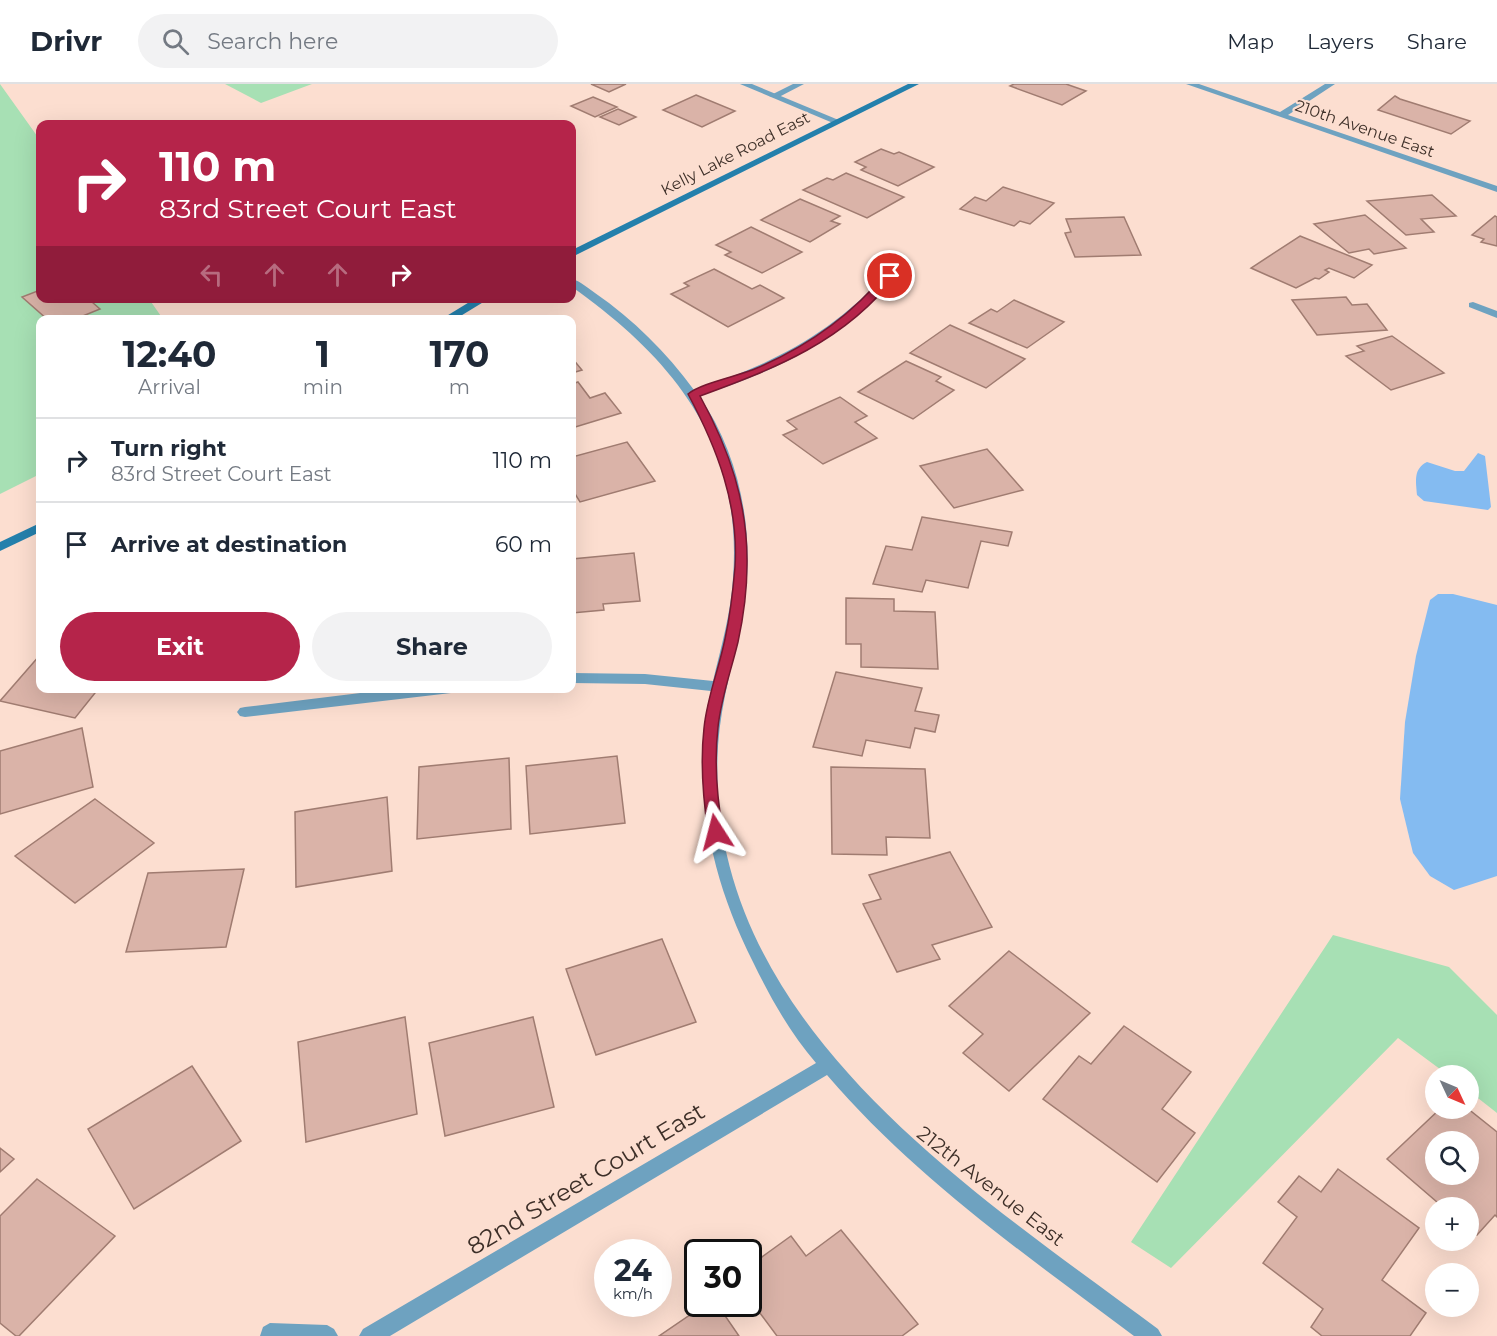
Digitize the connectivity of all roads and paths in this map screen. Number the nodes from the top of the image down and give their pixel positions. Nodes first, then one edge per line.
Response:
1 (744, 84) edge
2 (800, 84) edge
3 (915, 84) edge
4 (1190, 84) edge
5 (1331, 84) edge
6 (774, 96) junction
7 (1281, 115) junction
8 (836, 122) junction
9 (1497, 189) edge
10 (576, 252) edge
11 (890, 276) dead end
12 (576, 285) edge
13 (476, 303) edge
14 (1473, 305) dead end
15 (454, 315) edge
16 (1497, 315) edge
17 (693, 394) junction
18 (36, 529) edge
19 (0, 547) edge
20 (576, 678) edge
21 (719, 687) junction
22 (408, 693) edge
23 (245, 712) dead end
24 (828, 1065) junction
25 (270, 1334) dead end
26 (327, 1336) edge
27 (370, 1336) edge
28 (1151, 1336) edge

1 - 6 street
2 - 6 street
3 - 8 street, Kelly Lake Road East
4 - 7 street, 210th Avenue East
5 - 7 street
6 - 8 street
7 - 9 street, 210th Avenue East
8 - 10 street, Kelly Lake Road East
11 - 17 street
12 - 17 street, 212th Avenue East
13 - 15 street
14 - 16 street
17 - 21 street, 212th Avenue East
18 - 19 street
20 - 21 street
21 - 24 street, 212th Avenue East
22 - 23 street
24 - 27 street, 82nd Street Court East
24 - 28 street, 212th Avenue East
25 - 26 street

